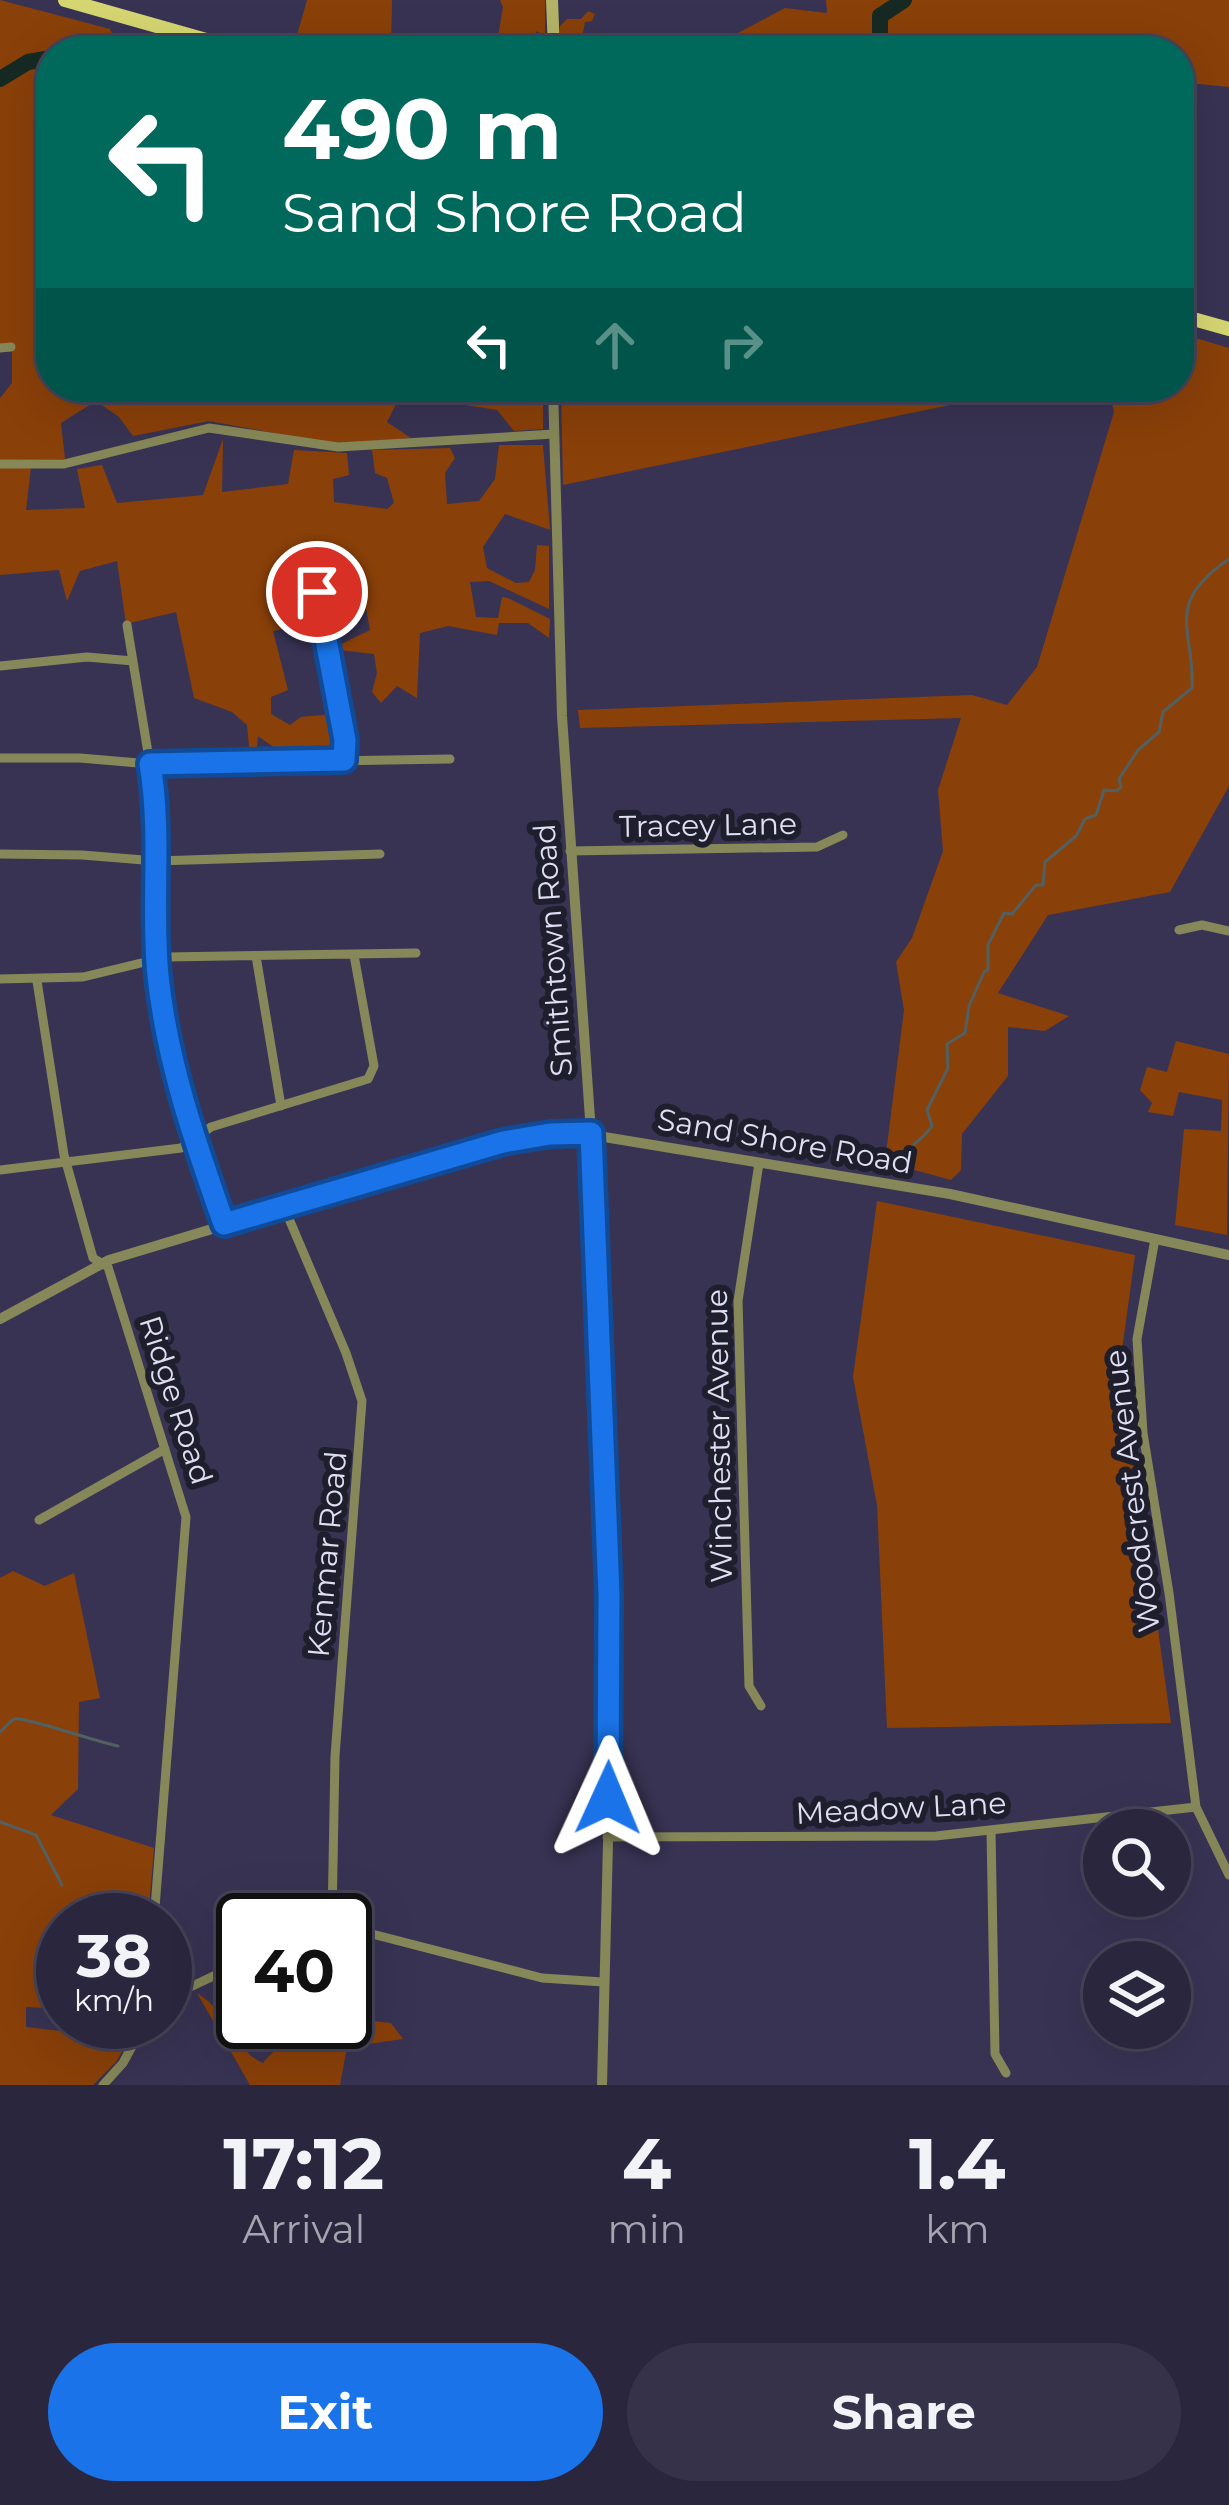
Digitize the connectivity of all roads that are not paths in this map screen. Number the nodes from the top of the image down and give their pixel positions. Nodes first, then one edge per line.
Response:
1 (65, 0) edge
2 (552, 0) edge
3 (192, 36) edge
4 (553, 36) edge
5 (1194, 319) edge
6 (1229, 329) edge
7 (553, 402) edge
8 (554, 434) junction
9 (0, 464) edge
10 (317, 592) dead end
11 (127, 625) dead end
12 (134, 661) junction
13 (0, 666) edge
14 (0, 758) edge
15 (450, 759) dead end
16 (344, 760) junction
17 (150, 764) junction
18 (843, 835) dead end
19 (570, 851) junction
20 (0, 854) edge
21 (380, 854) dead end
22 (156, 861) junction
23 (1178, 929) dead end
24 (1229, 931) edge
25 (416, 953) dead end
26 (354, 955) junction
27 (256, 956) junction
28 (157, 958) junction
29 (0, 979) edge
30 (37, 981) junction
31 (280, 1106) junction
32 (591, 1133) junction
33 (195, 1140) junction
34 (759, 1163) junction
35 (68, 1164) junction
36 (0, 1170) edge
37 (284, 1208) junction
38 (224, 1224) junction
39 (1155, 1239) junction
40 (1229, 1256) edge
41 (101, 1263) junction
42 (0, 1319) edge
43 (165, 1449) junction
44 (39, 1520) dead end
45 (760, 1706) dead end
46 (1196, 1807) junction
47 (991, 1830) junction
48 (607, 1837) junction
49 (1229, 1875) edge
50 (156, 1893) edge
51 (332, 1893) edge
52 (372, 1934) edge
53 (603, 1982) junction
54 (131, 2049) edge
55 (1006, 2074) dead end
56 (103, 2085) edge
57 (602, 2085) edge

1 - 3 main road
2 - 4 main road
5 - 6 main road
7 - 8 street, Smithtown Road
8 - 9 street
8 - 19 street, Smithtown Road
10 - 16 street
11 - 12 street
12 - 13 street
12 - 17 street
14 - 17 street
15 - 16 street
16 - 17 street
17 - 22 street
18 - 19 street, Tracey Lane
19 - 32 street, Smithtown Road
20 - 22 street
21 - 22 street
22 - 28 street
23 - 24 street
25 - 26 street
26 - 27 street
26 - 31 street
27 - 28 street
27 - 31 street
28 - 30 street
28 - 33 street
29 - 30 street
30 - 35 street, Ridge Road
31 - 33 street
32 - 34 street, Sand Shore Road
32 - 37 street, Sand Shore Road
32 - 48 street, Smithtown Road
33 - 35 street
33 - 38 street
34 - 39 street, Sand Shore Road
34 - 45 street, Winchester Avenue
35 - 36 street
35 - 41 street, Ridge Road
37 - 38 street, Sand Shore Road
37 - 51 street, Kenmar Road
38 - 41 street, Sand Shore Road
39 - 40 street, Sand Shore Road
39 - 46 street, Woodcrest Avenue
41 - 42 street, Sand Shore Road
41 - 43 street, Ridge Road
43 - 44 street
43 - 50 street, Ridge Road
46 - 47 street, Meadow Lane
46 - 49 street, Woodcrest Avenue
47 - 48 street, Meadow Lane
47 - 55 street
48 - 53 street, Smithtown Road
52 - 53 street
53 - 57 street, Smithtown Road
54 - 56 street

